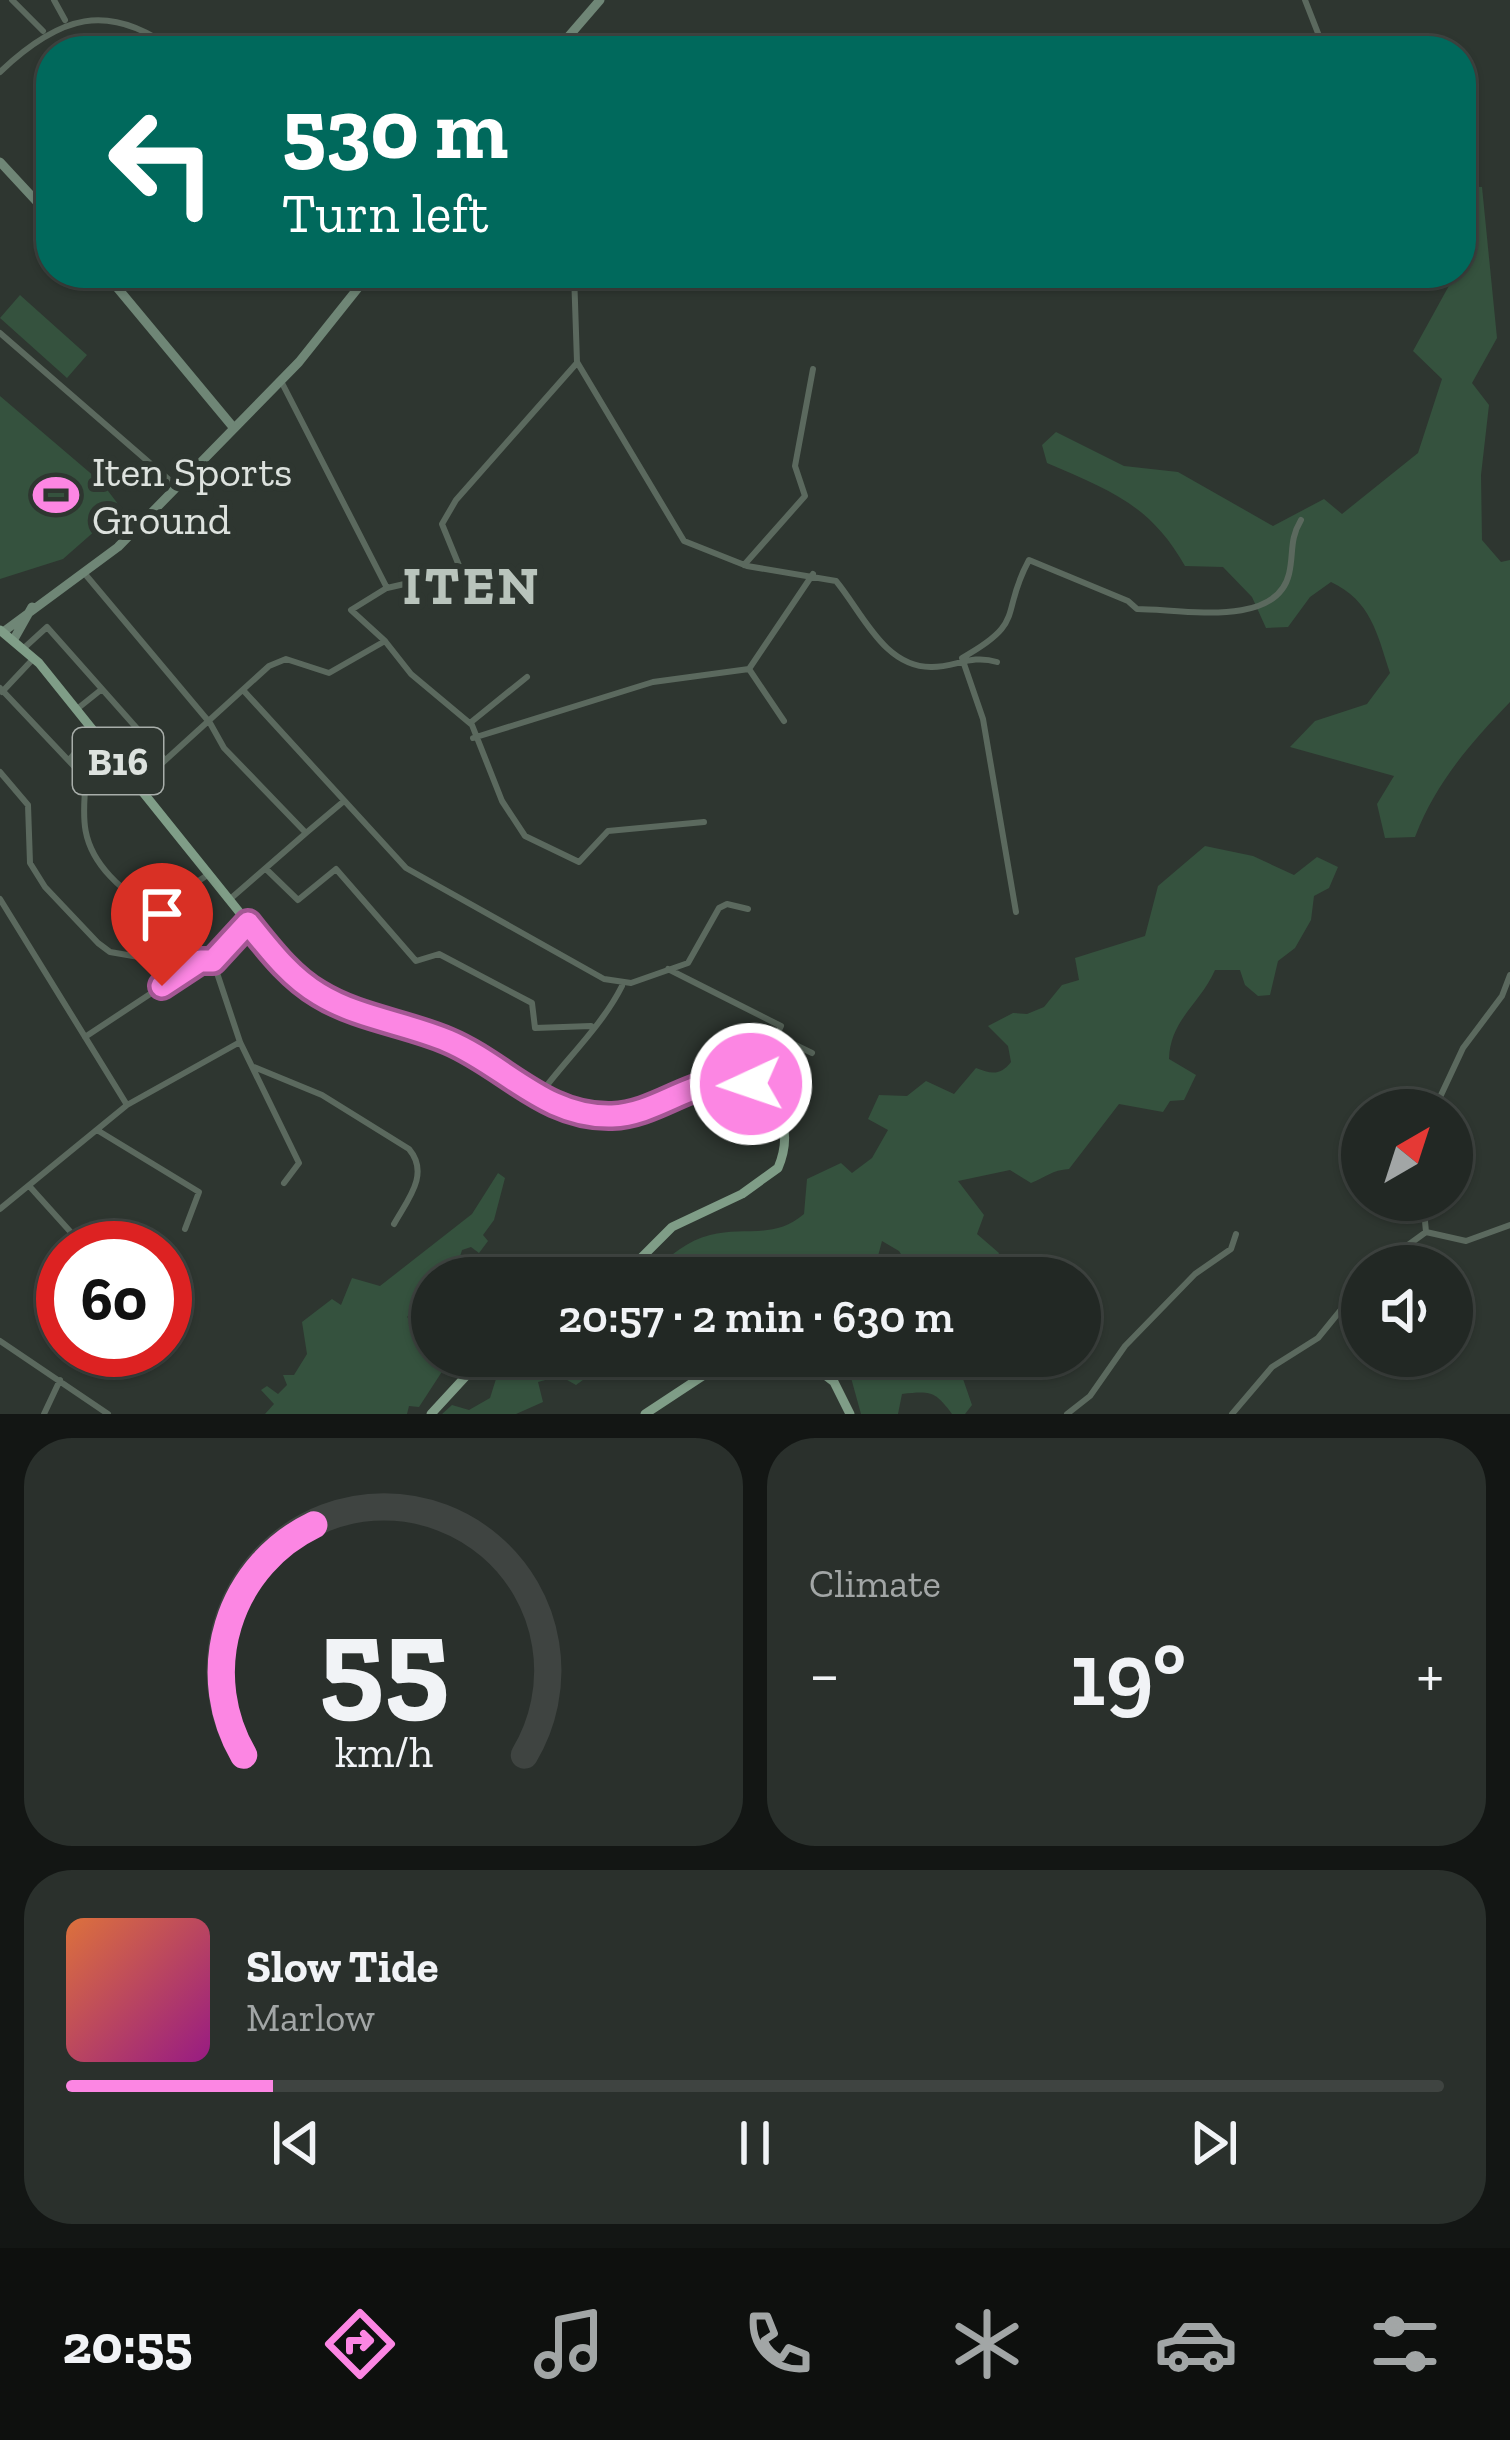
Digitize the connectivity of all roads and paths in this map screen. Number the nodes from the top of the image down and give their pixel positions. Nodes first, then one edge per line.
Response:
1 (12, 0) edge
2 (54, 0) edge
3 (600, 0) edge
4 (1305, 0) edge
5 (65, 20) junction
6 (44, 32) junction
7 (40, 36) edge
8 (156, 36) edge
9 (569, 36) edge
10 (1319, 36) edge
11 (36, 39) edge
12 (0, 72) edge
13 (0, 162) edge
14 (36, 201) edge
15 (117, 288) edge
16 (358, 288) edge
17 (575, 288) edge
18 (0, 332) edge
19 (577, 362) junction
20 (814, 369) dead end
21 (281, 381) junction
22 (233, 427) junction
23 (174, 484) junction
24 (1301, 520) dead end
25 (744, 565) junction
26 (85, 574) junction
27 (813, 574) junction
28 (387, 588) junction
29 (32, 607) junction
30 (4, 630) edge
31 (385, 641) junction
32 (24, 648) junction
33 (34, 658) junction
34 (962, 658) junction
35 (997, 662) dead end
36 (749, 669) junction
37 (527, 677) dead end
38 (102, 689) junction
39 (242, 689) junction
40 (1, 690) edge
41 (77, 709) junction
42 (784, 722) dead end
43 (210, 723) junction
44 (470, 724) junction
45 (94, 731) junction
46 (473, 738) junction
47 (69, 760) junction
48 (165, 760) junction
49 (0, 772) edge
50 (137, 785) junction
51 (344, 801) junction
52 (704, 822) dead end
53 (306, 833) junction
54 (266, 868) junction
55 (209, 874) junction
56 (0, 899) edge
57 (229, 900) junction
58 (748, 909) dead end
59 (1016, 912) dead end
60 (248, 923) junction
61 (200, 961) junction
62 (213, 961) junction
63 (668, 969) junction
64 (1510, 975) edge
65 (623, 984) junction
66 (591, 1026) junction
67 (85, 1037) junction
68 (779, 1037) junction
69 (240, 1042) junction
70 (812, 1053) dead end
71 (254, 1067) junction
72 (716, 1081) junction
73 (1444, 1089) edge
74 (538, 1096) junction
75 (127, 1105) junction
76 (97, 1130) junction
77 (284, 1183) dead end
78 (31, 1188) junction
79 (0, 1209) edge
80 (61, 1221) edge
81 (188, 1221) edge
82 (1425, 1221) edge
83 (394, 1224) dead end
84 (1510, 1225) edge
85 (1426, 1232) junction
86 (1236, 1234) dead end
87 (1408, 1245) edge
88 (642, 1257) edge
89 (1341, 1310) edge
90 (0, 1341) edge
91 (465, 1377) edge
92 (701, 1377) edge
93 (827, 1377) edge
94 (60, 1379) junction
95 (44, 1414) edge
96 (108, 1414) edge
97 (431, 1414) edge
98 (645, 1414) edge
99 (850, 1414) edge
100 (1067, 1414) edge
101 (1232, 1414) edge

1 - 6 street
2 - 5 street
3 - 9 main road
4 - 10 street
5 - 6 street
5 - 8 street
6 - 7 street
11 - 12 street
13 - 14 main road
15 - 22 main road
16 - 21 main road
17 - 19 street
18 - 23 street
19 - 25 street
19 - 28 street
20 - 25 street
21 - 22 main road
21 - 28 street
22 - 23 main road
23 - 26 main road
24 - 34 street
25 - 27 street
26 - 29 main road
26 - 43 street
27 - 34 street
27 - 36 street
28 - 31 street
29 - 30 main road
29 - 30 main road
30 - 32 main road, B16
31 - 39 street
31 - 44 street
32 - 33 main road, B16
32 - 38 street
33 - 40 street
33 - 41 main road, B16
34 - 35 street
34 - 59 street
36 - 42 street
36 - 46 street
37 - 44 street
38 - 41 street
38 - 48 street
39 - 43 street
39 - 51 street
40 - 47 street
41 - 45 main road, B16
43 - 48 street
43 - 53 street
44 - 46 street
45 - 47 street
45 - 50 main road, B16
46 - 52 street
47 - 55 street
48 - 50 street
49 - 61 street
50 - 55 main road, B16
51 - 53 street
51 - 65 street
53 - 54 street
54 - 57 street
54 - 66 street
55 - 57 main road, B16
56 - 67 street
57 - 60 main road, B16
58 - 63 street
60 - 62 street
60 - 74 main road, B16
61 - 62 street
61 - 67 street
62 - 69 street
63 - 65 street
63 - 68 street
64 - 73 street
65 - 66 street
66 - 74 street
67 - 75 street
68 - 70 street
68 - 72 street
69 - 71 street
69 - 75 street
71 - 77 street
71 - 83 street
72 - 74 main road, B16
72 - 88 main road
75 - 76 street
76 - 78 street
76 - 81 street
78 - 79 street
78 - 80 street
82 - 85 street
84 - 85 street
85 - 87 street
86 - 100 street
89 - 101 street
90 - 94 street
91 - 97 main road
92 - 98 main road
93 - 99 main road
94 - 95 street
94 - 96 street

